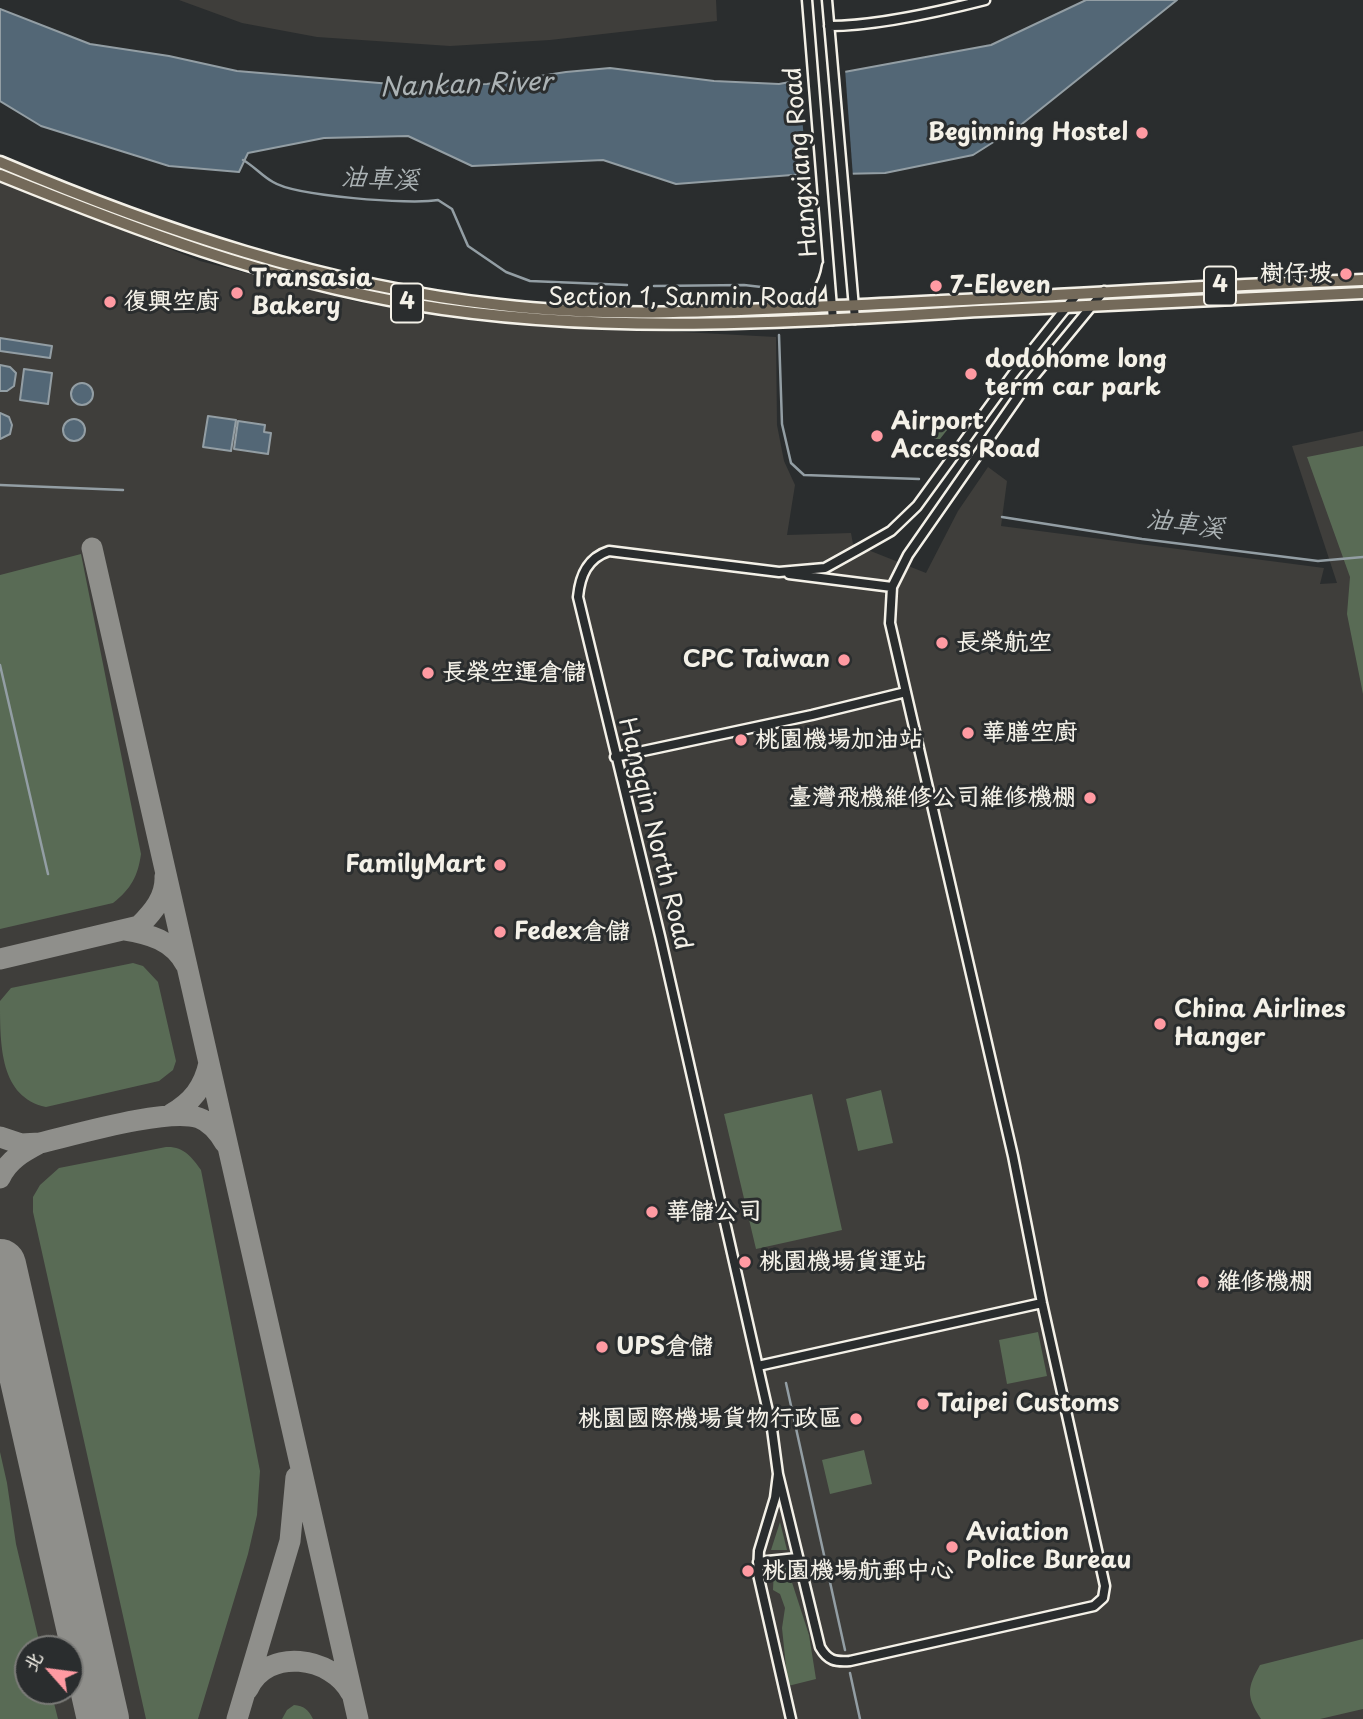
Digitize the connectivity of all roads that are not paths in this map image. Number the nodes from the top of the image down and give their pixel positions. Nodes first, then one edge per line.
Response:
1 (807, 0) edge
2 (827, 0) edge
3 (985, 0) edge
4 (829, 31) junction
5 (0, 162) edge
6 (0, 175) edge
7 (828, 257) junction
8 (1363, 280) edge
9 (1104, 291) junction
10 (1363, 293) edge
11 (1077, 294) junction
12 (854, 305) junction
13 (833, 306) junction
14 (1093, 306) junction
15 (1066, 307) junction
16 (799, 308) junction
17 (855, 319) junction
18 (833, 320) junction
19 (779, 572) junction
20 (892, 587) junction
21 (906, 692) junction
22 (615, 757) junction
23 (1042, 1303) junction
24 (758, 1366) junction
25 (778, 1474) junction
26 (797, 1558) junction
27 (758, 1562) junction
28 (791, 1719) edge

1 - 7 street, Hangxiang Road
2 - 4 street, Hangxiang Road
3 - 4 street
4 - 12 street, Hangxiang Road
5 - 16 main road, Section 1, Sanmin Road / 4
6 - 18 main road, Section 1, Sanmin Road / 4
7 - 13 street, Hangxiang Road
7 - 16 street
8 - 9 main road, 4
9 - 11 main road, 4
9 - 14 street
10 - 14 main road, 4
11 - 12 main road, Section 1, Sanmin Road / 4
11 - 15 street, Hangqin North Road
12 - 13 main road, Section 1, Sanmin Road / 4
12 - 17 street, Hangxiang Road
13 - 16 main road, Section 1, Sanmin Road / 4
13 - 18 street, Hangxiang Road
14 - 15 main road, Section 1, Sanmin Road / 4
14 - 20 street
15 - 17 main road, Section 1, Sanmin Road / 4
15 - 19 street, Hangqin North Road
17 - 18 main road, Section 1, Sanmin Road / 4
19 - 20 street
19 - 22 street, Hangqin North Road
20 - 21 street
21 - 22 street
21 - 23 street
22 - 24 street, Hangqin North Road
23 - 24 street
23 - 26 street
24 - 25 street, Hangqin North Road
25 - 26 street
25 - 27 street, Hangqin North Road
26 - 27 street
27 - 28 street, Hangqin North Road

